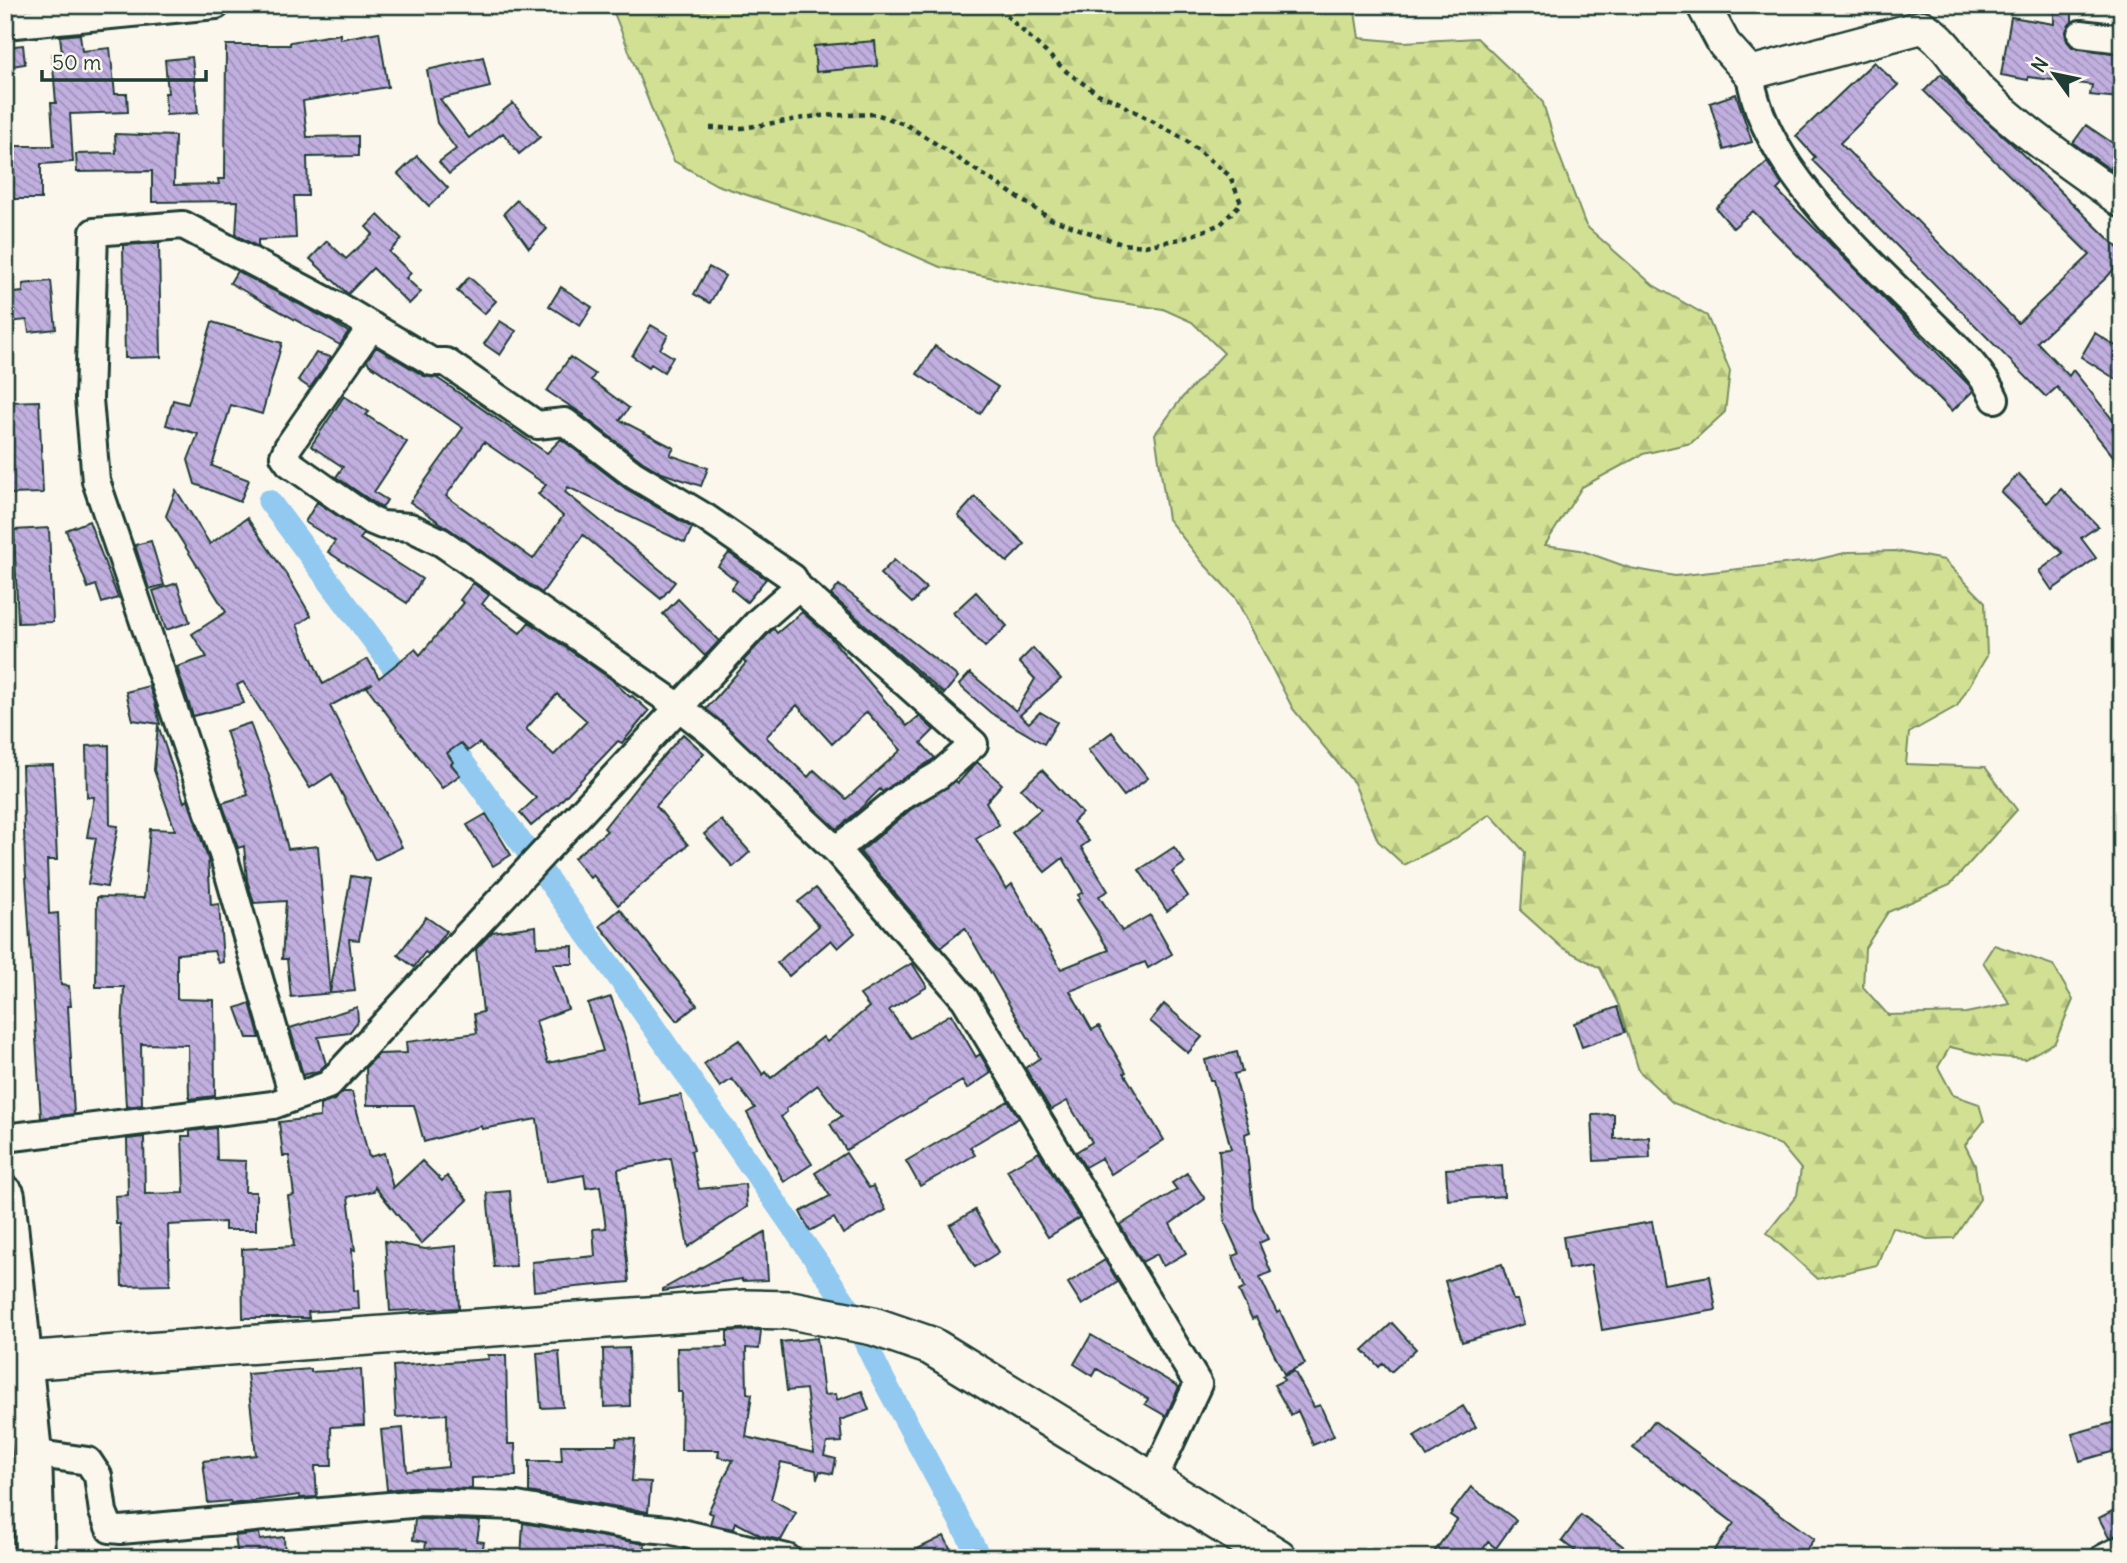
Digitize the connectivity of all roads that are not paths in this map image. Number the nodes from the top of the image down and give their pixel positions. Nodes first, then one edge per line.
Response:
1 (216, 5) edge
2 (1703, 5) edge
3 (5, 25) edge
4 (2081, 34) dead end
5 (2122, 39) edge
6 (1750, 73) junction
7 (2122, 201) edge
8 (372, 326) junction
9 (1995, 399) dead end
10 (797, 587) junction
11 (679, 707) junction
12 (836, 850) junction
13 (293, 1096) junction
14 (5, 1138) edge
15 (5, 1196) edge
16 (13, 1362) edge
17 (32, 1453) junction
18 (1153, 1480) junction
19 (2122, 1549) edge
20 (35, 1558) edge
21 (787, 1558) edge
22 (1278, 1558) edge
23 (2104, 1558) edge

1 - 3 street
2 - 6 street
4 - 5 street
6 - 7 street
6 - 9 street
8 - 10 street
8 - 11 street
8 - 13 street
10 - 11 street
10 - 12 street
11 - 12 street
11 - 13 street
12 - 18 street
13 - 14 street
15 - 16 main road
16 - 17 main road
16 - 18 main road
17 - 20 main road
17 - 21 street
18 - 22 main road
19 - 23 street

